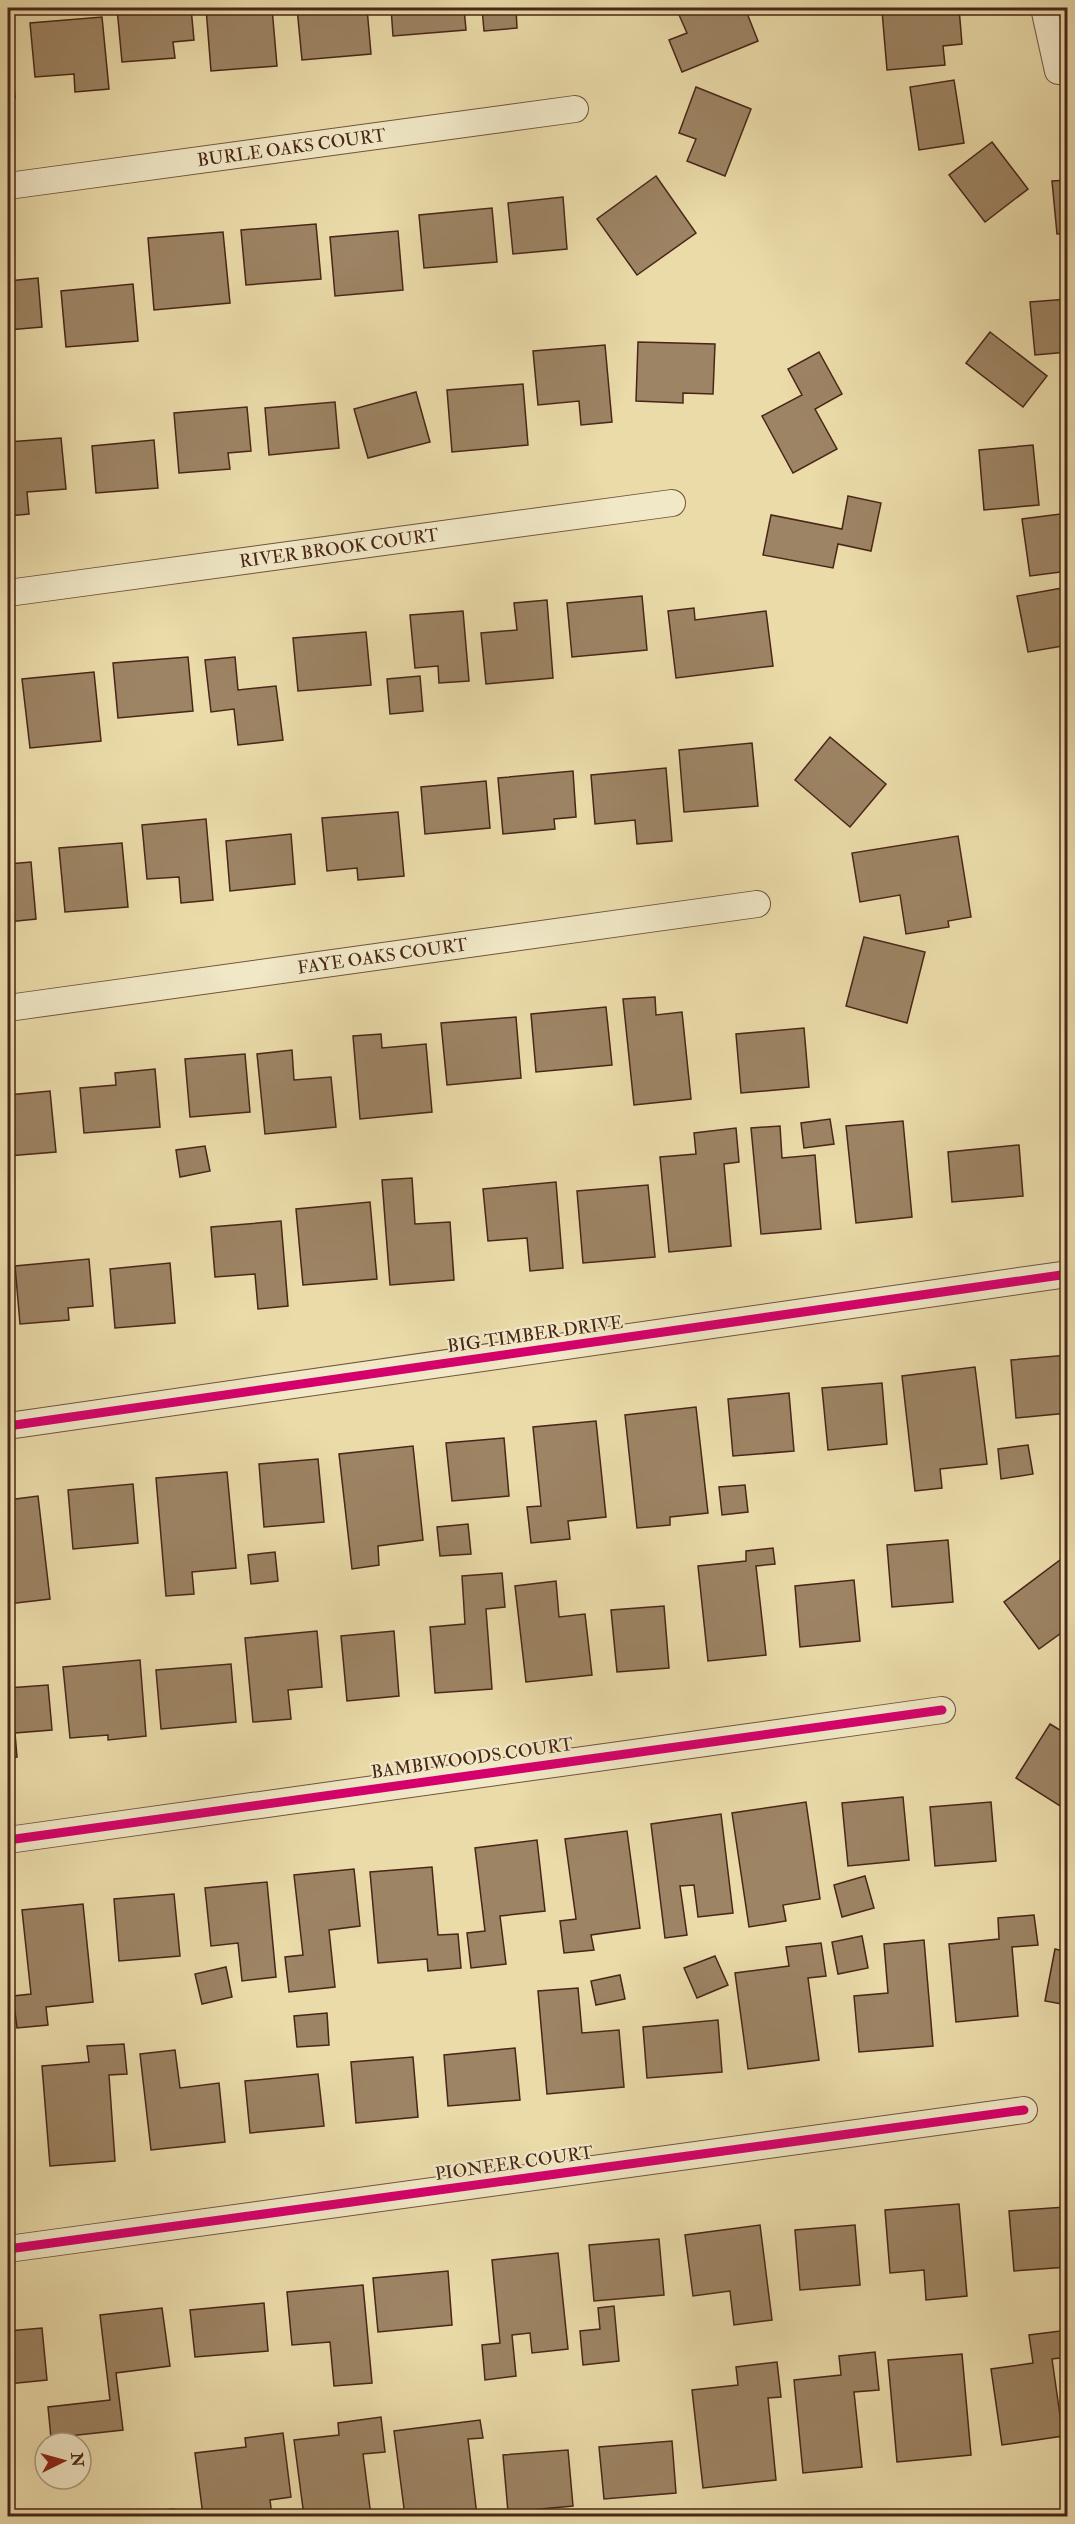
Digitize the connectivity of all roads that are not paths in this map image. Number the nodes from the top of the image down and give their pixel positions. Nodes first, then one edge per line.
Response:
1 (1044, 8) edge
2 (1063, 70) edge
3 (575, 109) dead end
4 (8, 186) edge
5 (672, 503) dead end
6 (8, 593) edge
7 (757, 904) dead end
8 (8, 1008) edge
9 (1068, 1274) edge
10 (8, 1426) edge
11 (942, 1710) dead end
12 (8, 1840) edge
13 (1024, 2110) dead end
14 (8, 2249) edge

1 - 2 street
3 - 4 street, BURLE OAKS COURT
5 - 6 street, RIVER BROOK COURT
7 - 8 street, FAYE OAKS COURT
9 - 10 street, BIG TIMBER DRIVE
11 - 12 street, BAMBIWOODS COURT
13 - 14 street, PIONEER COURT

